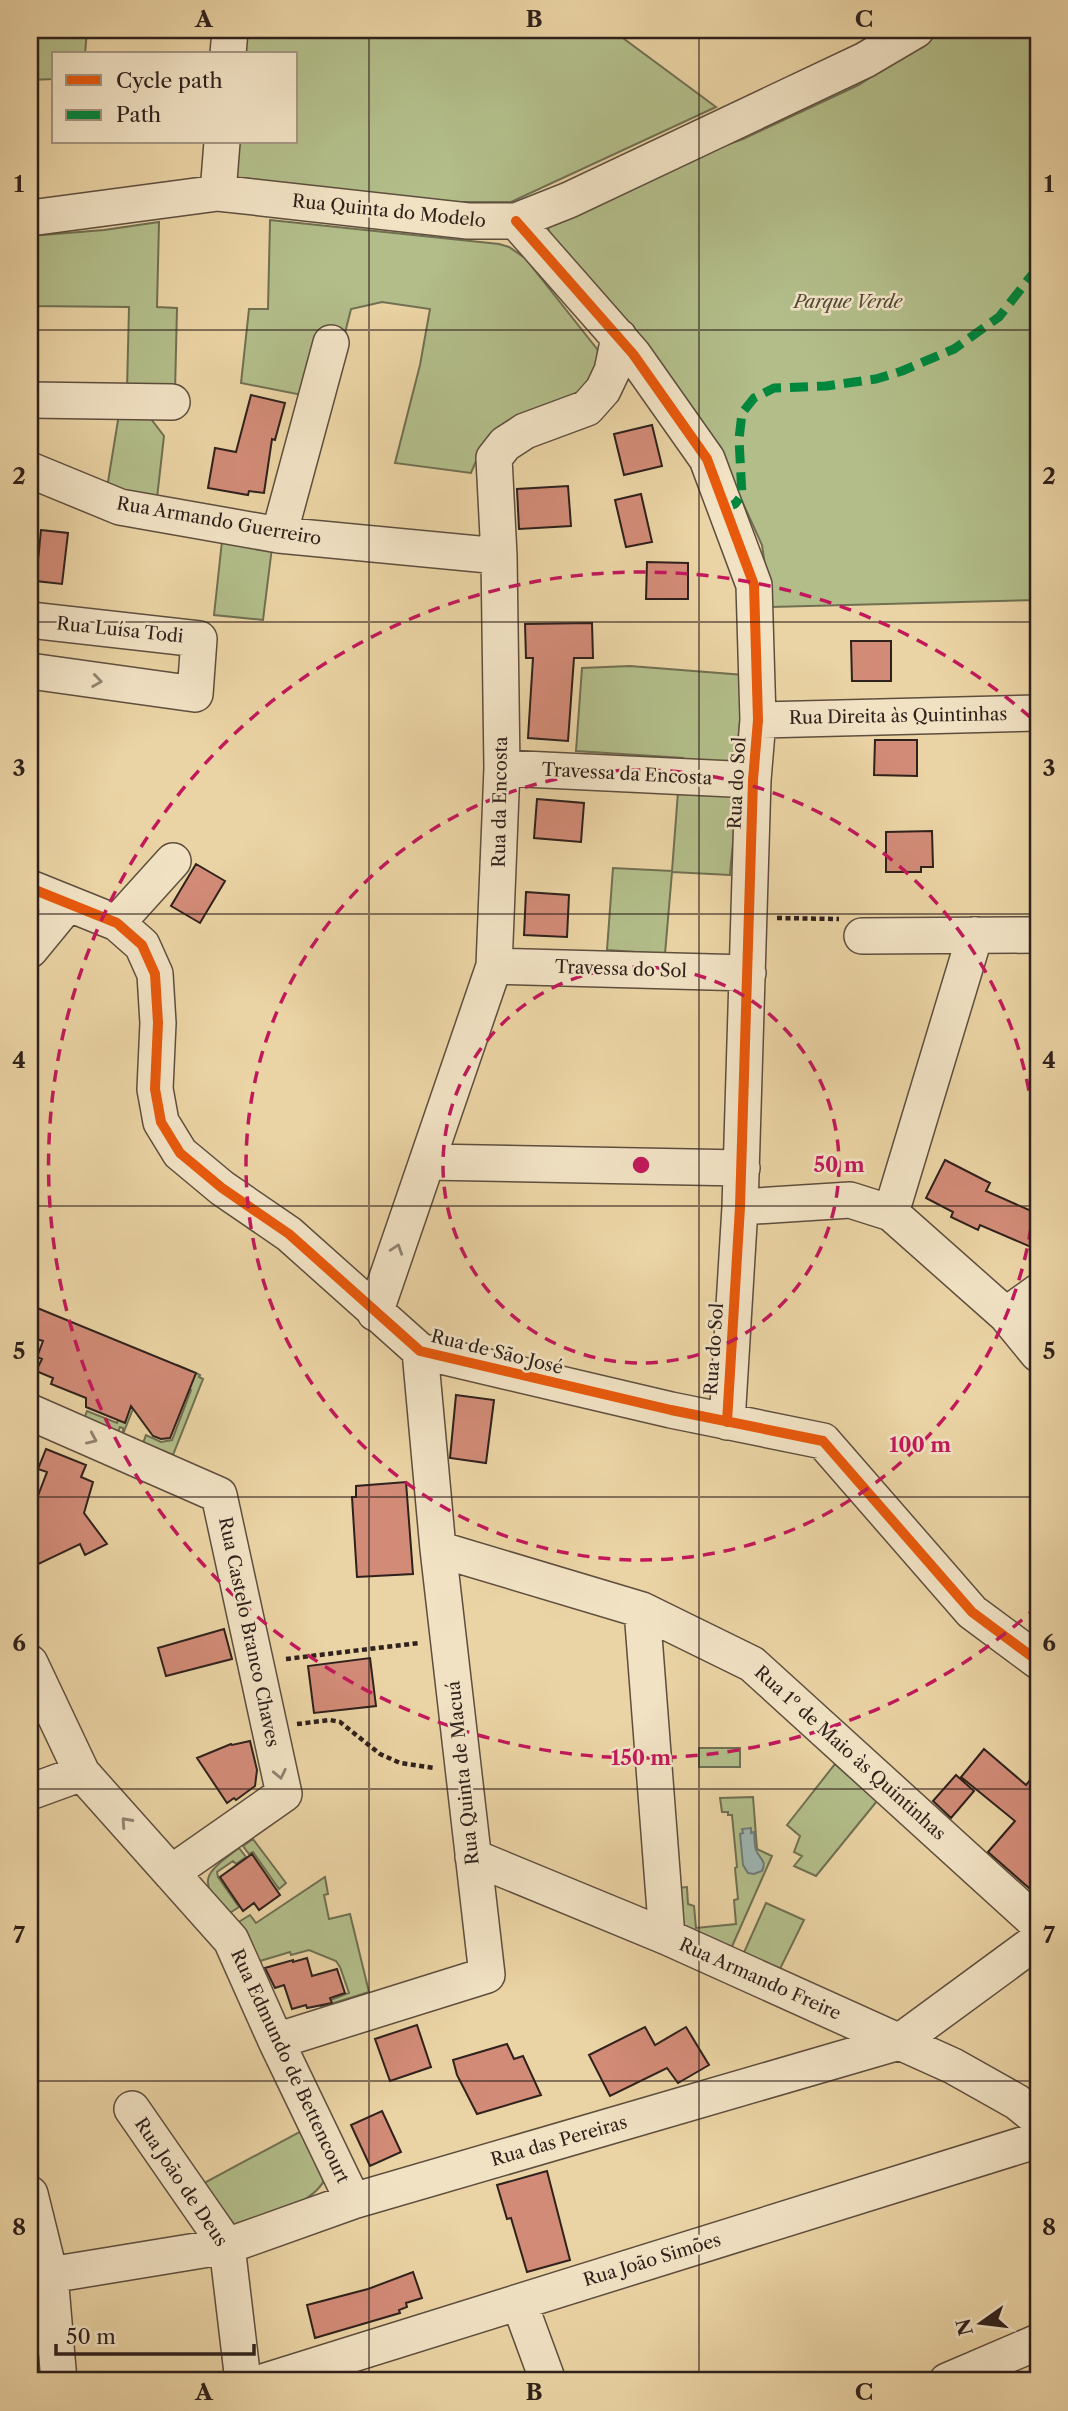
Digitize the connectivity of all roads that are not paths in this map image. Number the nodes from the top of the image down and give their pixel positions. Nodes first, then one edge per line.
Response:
1 (230, 30) edge
2 (916, 30) edge
3 (228, 52) edge
4 (222, 144) edge
5 (219, 193) junction
6 (30, 218) edge
7 (516, 221) junction
8 (619, 337) junction
9 (331, 344) dead end
10 (30, 400) edge
11 (172, 402) dead end
12 (30, 470) edge
13 (279, 535) junction
14 (499, 556) junction
15 (30, 620) edge
16 (30, 671) edge
17 (1038, 713) edge
18 (758, 720) junction
19 (502, 768) junction
20 (753, 780) junction
21 (173, 861) dead end
22 (30, 888) edge
23 (66, 905) junction
24 (117, 923) junction
25 (975, 935) junction
26 (1038, 935) edge
27 (862, 936) road end
28 (30, 950) edge
29 (494, 966) junction
30 (748, 973) junction
31 (426, 1162) junction
32 (742, 1168) junction
33 (740, 1207) junction
34 (891, 1213) junction
35 (1038, 1293) edge
36 (375, 1313) junction
37 (1006, 1315) junction
38 (419, 1351) junction
39 (1038, 1354) edge
40 (30, 1412) edge
41 (727, 1422) junction
42 (438, 1549) junction
43 (642, 1610) junction
44 (1038, 1661) edge
45 (30, 1663) edge
46 (82, 1773) junction
47 (30, 1792) edge
48 (473, 1857) junction
49 (171, 1873) junction
50 (1038, 1924) edge
51 (667, 1937) junction
52 (1038, 1940) edge
53 (276, 2041) junction
54 (899, 2042) junction
55 (132, 2109) dead end
56 (1038, 2119) edge
57 (1038, 2140) edge
58 (30, 2194) edge
59 (353, 2201) junction
60 (227, 2246) junction
61 (50, 2275) junction
62 (519, 2302) junction
63 (1038, 2342) edge
64 (59, 2381) edge
65 (243, 2381) edge
66 (266, 2381) edge
67 (548, 2381) edge
68 (947, 2381) edge

1 - 3 street
2 - 7 street, Rua Quinta do Modelo
4 - 5 street
5 - 6 street, Rua Quinta do Modelo
5 - 7 street, Rua Quinta do Modelo
7 - 8 street, Rua do Sol
8 - 14 street, Rua da Encosta
8 - 18 street, Rua do Sol
9 - 13 street
10 - 11 street
12 - 13 street, Rua Armando Guerreiro
13 - 14 street, Rua Armando Guerreiro
14 - 19 street, Rua da Encosta
16 -> 15 street, Rua Luísa Todi
17 - 18 street, Rua Direita às Quintinhas
18 - 20 street, Rua do Sol
19 - 20 street, Travessa da Encosta
19 - 29 street, Rua da Encosta
20 - 30 street, Rua do Sol
21 - 24 street
22 - 23 street, Rua de São José
23 - 24 street, Rua de São José
23 - 28 street
24 - 36 street, Rua de São José
25 - 26 street
25 - 27 street
25 - 34 street
29 - 30 street, Travessa do Sol
29 - 31 street, Rua da Encosta
30 - 32 street, Rua do Sol
31 - 32 street
36 -> 31 street, Rua da Encosta
32 - 33 street, Rua do Sol
33 - 34 street
33 - 41 street, Rua do Sol
34 - 37 street
35 - 37 street
36 - 38 street, Rua de São José
37 - 39 street
38 - 41 street, Rua de São José
38 - 42 street, Rua Quinta de Macuá
40 -> 49 street, Rua Castelo Branco Chaves
41 - 44 street, Rua de São José
42 - 43 street, Rua 1º de Maio às Quintinhas
42 - 48 street, Rua Quinta de Macuá
43 - 50 street, Rua 1º de Maio às Quintinhas
43 - 51 street
45 - 46 street, Rua Edmundo de Bettencourt
46 - 47 street
49 -> 46 street, Rua Edmundo de Bettencourt
48 - 51 street, Rua Armando Freire
48 - 53 street, Rua Quinta de Macuá
49 - 53 street, Rua Edmundo de Bettencourt
51 - 54 street, Rua Armando Freire
52 - 54 street, Rua das Pereiras
53 - 59 street, Rua Edmundo de Bettencourt
54 - 56 street, Rua Armando Freire
54 - 59 street, Rua das Pereiras
55 - 60 street, Rua João de Deus
57 - 62 street, Rua João Simões
58 - 61 street
59 - 60 street, Rua das Pereiras
60 - 61 street, Rua das Pereiras
60 - 65 street, Rua João de Deus
61 - 64 street
62 - 66 street, Rua João Simões
62 - 67 street
63 - 68 street

